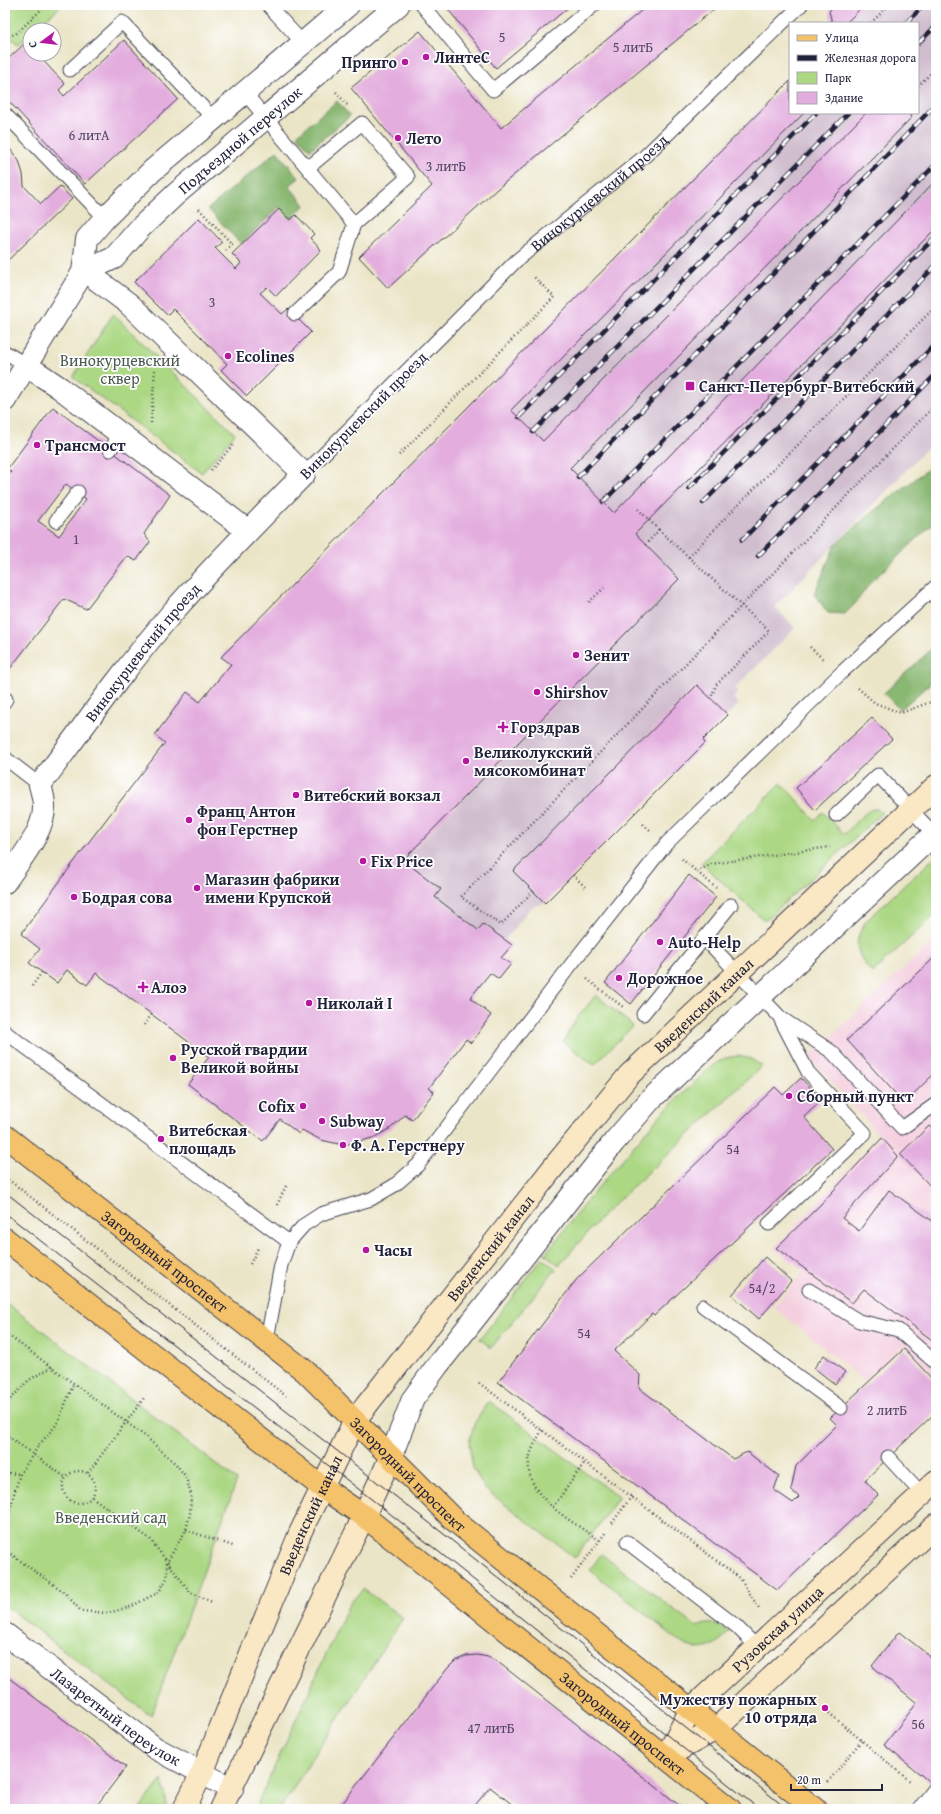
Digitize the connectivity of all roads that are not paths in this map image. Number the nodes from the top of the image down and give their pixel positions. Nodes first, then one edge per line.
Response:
1 (268, 5) edge
2 (348, 5) edge
3 (398, 5) edge
4 (422, 5) edge
5 (594, 5) edge
6 (800, 5) edge
7 (303, 43) junction
8 (70, 70) dead end
9 (245, 93) junction
10 (5, 114) edge
11 (265, 117) junction
12 (214, 119) junction
13 (308, 168) junction
14 (105, 218) junction
15 (354, 224) junction
16 (90, 276) junction
17 (295, 314) dead end
18 (5, 352) edge
19 (26, 365) junction
20 (5, 400) edge
21 (304, 474) junction
22 (78, 492) dead end
23 (56, 521) dead end
24 (248, 531) junction
25 (936, 586) edge
26 (5, 758) edge
27 (40, 785) junction
28 (936, 786) edge
29 (911, 810) junction
30 (836, 815) road end
31 (935, 833) edge
32 (5, 882) edge
33 (731, 905) road end
34 (704, 938) junction
35 (737, 973) junction
36 (760, 997) junction
37 (643, 1014) dead end
38 (780, 1018) junction
39 (5, 1032) edge
40 (936, 1104) edge
41 (5, 1136) edge
42 (769, 1224) dead end
43 (5, 1239) edge
44 (289, 1242) junction
45 (810, 1290) dead end
46 (703, 1306) dead end
47 (266, 1339) junction
48 (936, 1363) edge
49 (841, 1408) dead end
50 (355, 1420) junction
51 (390, 1456) junction
52 (888, 1457) dead end
53 (929, 1487) edge
54 (323, 1488) junction
55 (364, 1516) junction
56 (936, 1525) edge
57 (627, 1542) dead end
58 (5, 1634) edge
59 (757, 1647) junction
60 (691, 1709) junction
61 (716, 1729) junction
62 (666, 1757) junction
63 (202, 1773) junction
64 (232, 1789) junction
65 (932, 1792) edge
66 (188, 1808) edge
67 (222, 1809) edge
68 (730, 1809) edge
69 (815, 1809) edge
70 (918, 1809) edge

1 - 7 lane
2 - 7 street, Подъездной переулок
3 - 11 street, Подъездной переулок
4 - 5 lane
6 - 21 lane, Винокурцевский проезд
7 - 9 street, Подъездной переулок
8 - 12 lane
9 - 11 lane
9 - 12 street, Подъездной переулок
10 - 14 lane
11 - 13 lane
11 - 16 street, Подъездной переулок
12 - 14 street, Подъездной переулок
13 - 15 lane
13 - 15 lane
14 - 16 street, Подъездной переулок
15 - 17 lane
16 - 19 street, Подъездной переулок
16 - 21 street
18 - 19 lane
19 - 20 street, Подъездной переулок
19 - 24 street
21 - 24 street, Винокурцевский проезд
22 - 23 lane
24 - 27 street, Винокурцевский проезд
25 - 44 lane
26 - 27 lane
27 - 32 street
28 - 29 street, Введенский канал
29 - 30 lane
29 - 31 lane
29 - 35 street, Введенский канал
31 - 36 street, Введенский канал
33 - 34 lane
34 - 35 lane
34 - 37 lane
35 - 36 lane
35 - 50 street, Введенский канал
36 - 38 lane
36 - 51 street, Введенский канал
38 - 40 lane
38 - 42 lane
39 - 44 lane
41 - 47 main road, Загородный проспект
43 - 54 main road, Загородный проспект
44 - 47 lane
45 - 48 lane
46 - 49 lane
47 - 50 main road, Загородный проспект
50 - 51 main road, Загородный проспект
50 - 54 street, Введенский канал
51 - 55 street, Введенский канал
51 - 60 main road, Загородный проспект
52 - 53 lane
53 - 59 street, Рузовская улица
54 - 55 main road, Загородный проспект
54 - 63 street, Введенский канал
55 - 62 main road, Загородный проспект
55 - 64 street, Введенский канал
56 - 61 street, Рузовская улица
57 - 59 lane
58 - 63 street, Лазаретный переулок
59 - 60 street, Рузовская улица
60 - 61 main road, Загородный проспект
60 - 62 street, Рузовская улица
61 - 62 street, Рузовская улица
61 - 69 main road, Загородный проспект
62 - 68 main road, Загородный проспект
63 - 64 street, Лазаретный переулок
63 - 66 street, Введенский канал
64 - 67 street, Введенский канал
65 - 70 lane

